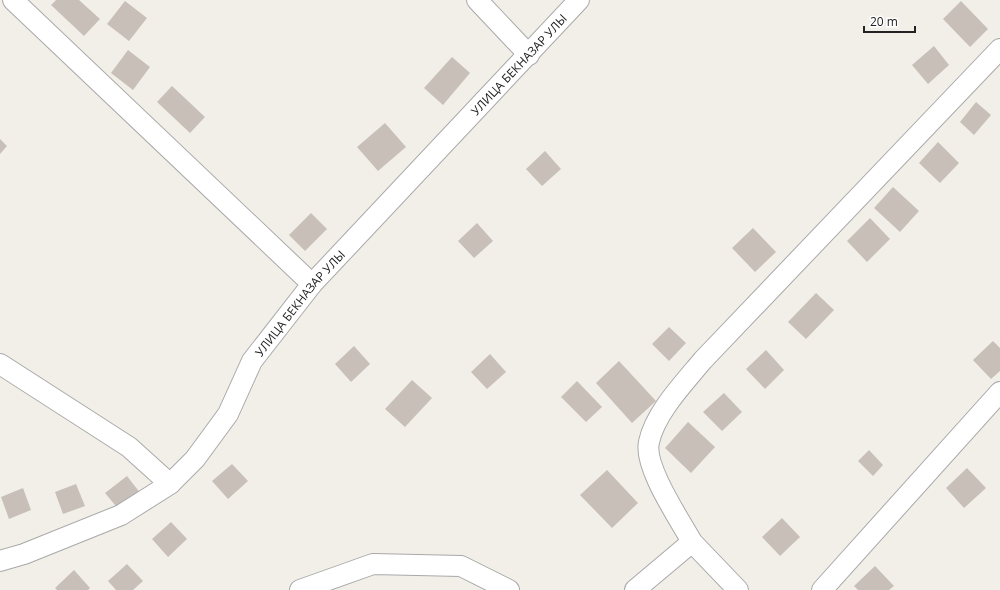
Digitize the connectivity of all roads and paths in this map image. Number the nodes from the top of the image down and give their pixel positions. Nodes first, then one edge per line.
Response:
1 (13, 0) edge
2 (477, 0) edge
3 (579, 0) edge
4 (1000, 49) edge
5 (529, 55) junction
6 (312, 284) junction
7 (0, 364) edge
8 (1000, 392) edge
9 (170, 484) junction
10 (692, 542) junction
11 (0, 561) edge
12 (300, 590) edge
13 (509, 590) edge
14 (635, 590) edge
15 (738, 590) edge
16 (822, 590) edge

1 - 6 street
2 - 5 street
3 - 5 street, УЛИЦА БЕКНАЗАР УЛЫ
4 - 10 street
5 - 6 street, УЛИЦА БЕКНАЗАР УЛЫ
6 - 9 street, УЛИЦА БЕКНАЗАР УЛЫ
7 - 9 street
8 - 16 street
9 - 11 street, УЛИЦА БЕКНАЗАР УЛЫ
10 - 14 street
10 - 15 street
12 - 13 street

